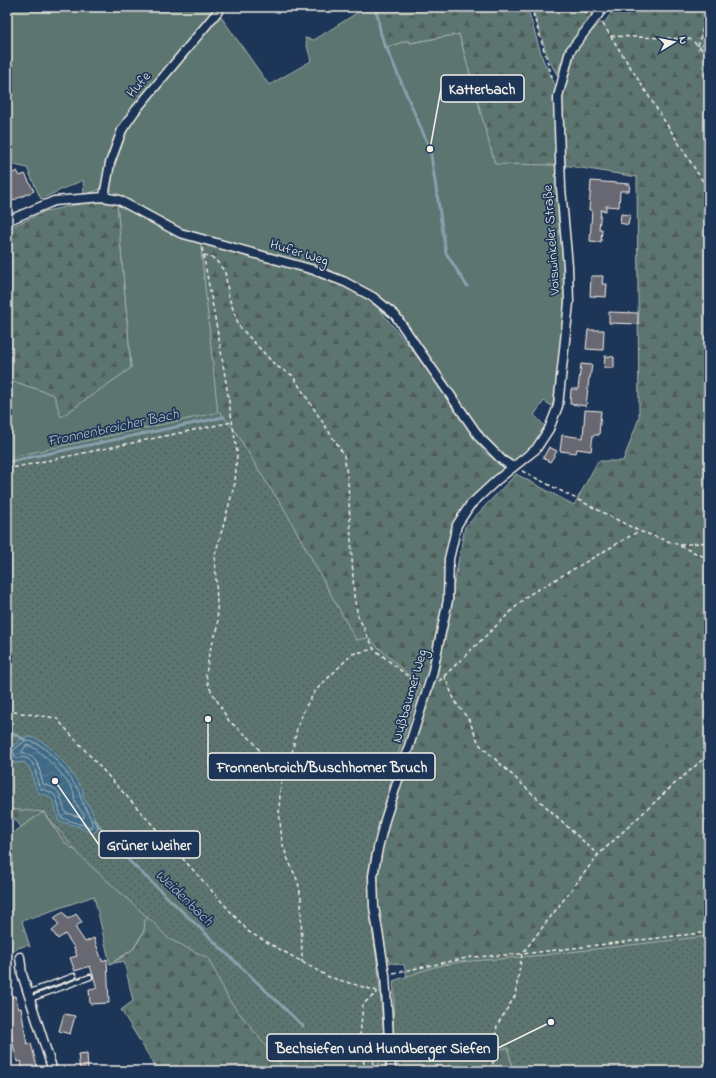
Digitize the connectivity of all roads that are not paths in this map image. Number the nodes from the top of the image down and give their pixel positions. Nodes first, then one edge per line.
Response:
1 (604, 7) edge
2 (221, 8) edge
3 (104, 197) junction
4 (7, 221) edge
5 (513, 467) junction
6 (20, 957) dead end
7 (74, 976) dead end
8 (90, 978) dead end
9 (28, 996) junction
10 (52, 1071) edge
11 (391, 1071) edge

1 - 5 street, Voiswinkeler Straße
2 - 3 street, Hufe
3 - 4 street, Hufer Weg
3 - 5 street, Hufer Weg
5 - 11 street, Nußbaumer Weg
6 - 9 street
7 - 9 lane
8 - 9 lane
9 - 10 street

